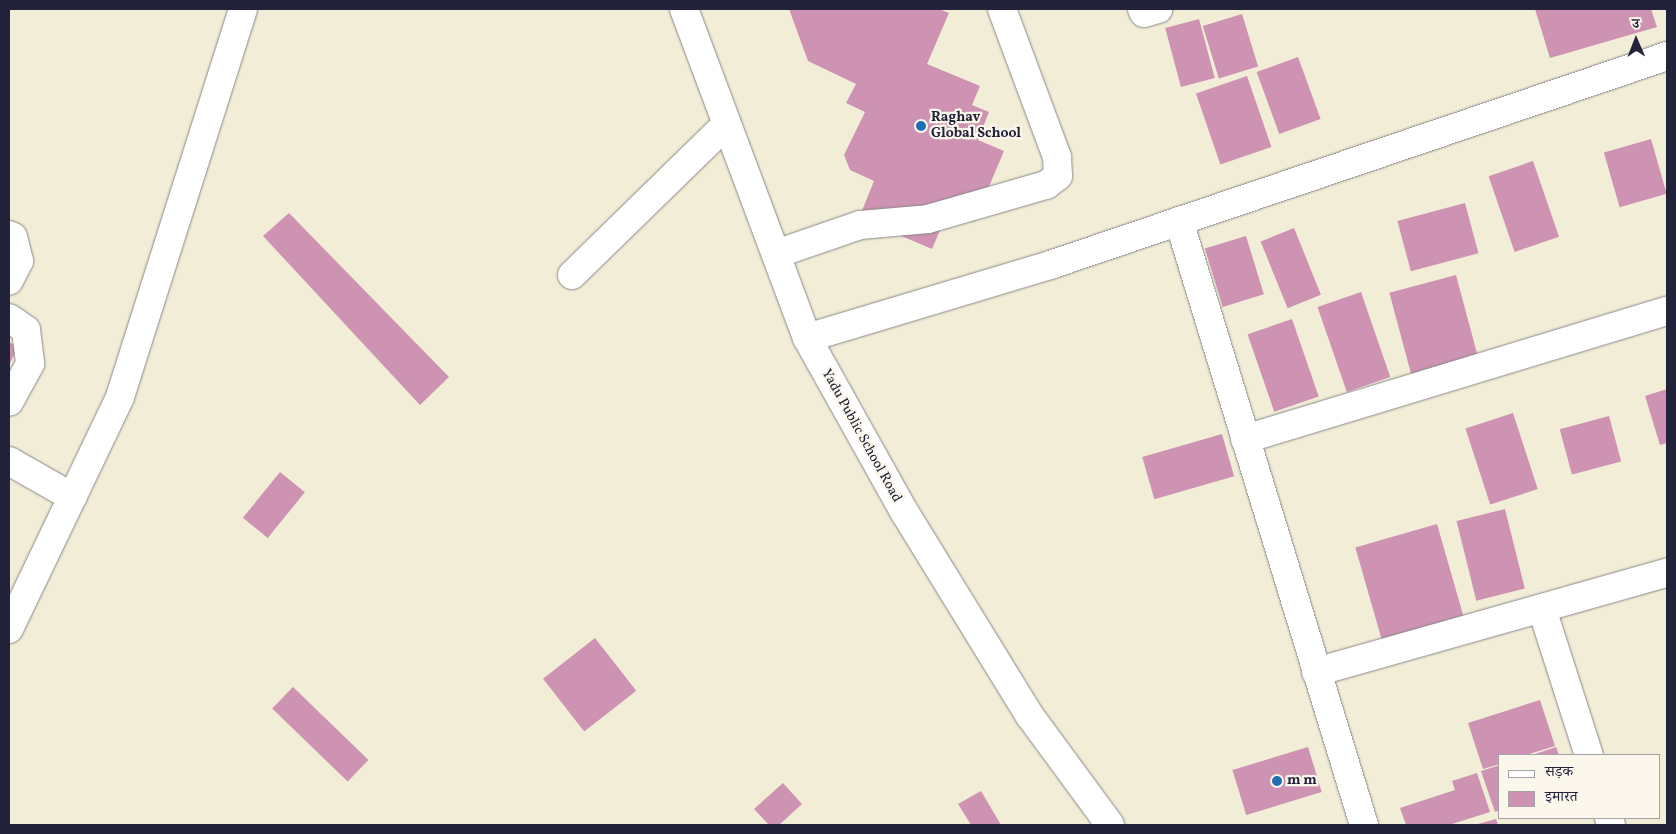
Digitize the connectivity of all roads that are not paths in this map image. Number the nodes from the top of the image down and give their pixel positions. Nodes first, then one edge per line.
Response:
1 (243, 9) edge
2 (684, 9) edge
3 (1002, 9) edge
4 (1142, 9) edge
5 (1158, 9) edge
6 (1667, 56) edge
7 (727, 124) junction
8 (1179, 221) junction
9 (9, 235) edge
10 (776, 254) junction
11 (572, 275) dead end
12 (9, 281) edge
13 (1667, 311) edge
14 (9, 318) edge
15 (807, 338) junction
16 (9, 402) edge
17 (1245, 439) junction
18 (9, 461) edge
19 (72, 497) junction
20 (1667, 573) edge
21 (1542, 609) junction
22 (9, 629) edge
23 (1316, 672) junction
24 (1589, 754) edge
25 (1110, 825) edge
26 (1364, 825) edge

1 - 19 street
2 - 7 street, Yadu Public School Road
3 - 10 street
4 - 5 street
6 - 8 street
7 - 10 street, Yadu Public School Road
7 - 11 street
8 - 15 street
8 - 17 street
9 - 12 street
10 - 15 street, Yadu Public School Road
13 - 17 street
14 - 16 street
15 - 25 street, Yadu Public School Road
17 - 23 street
18 - 19 street
19 - 22 street
20 - 21 street
21 - 23 street
21 - 24 street
23 - 26 street

